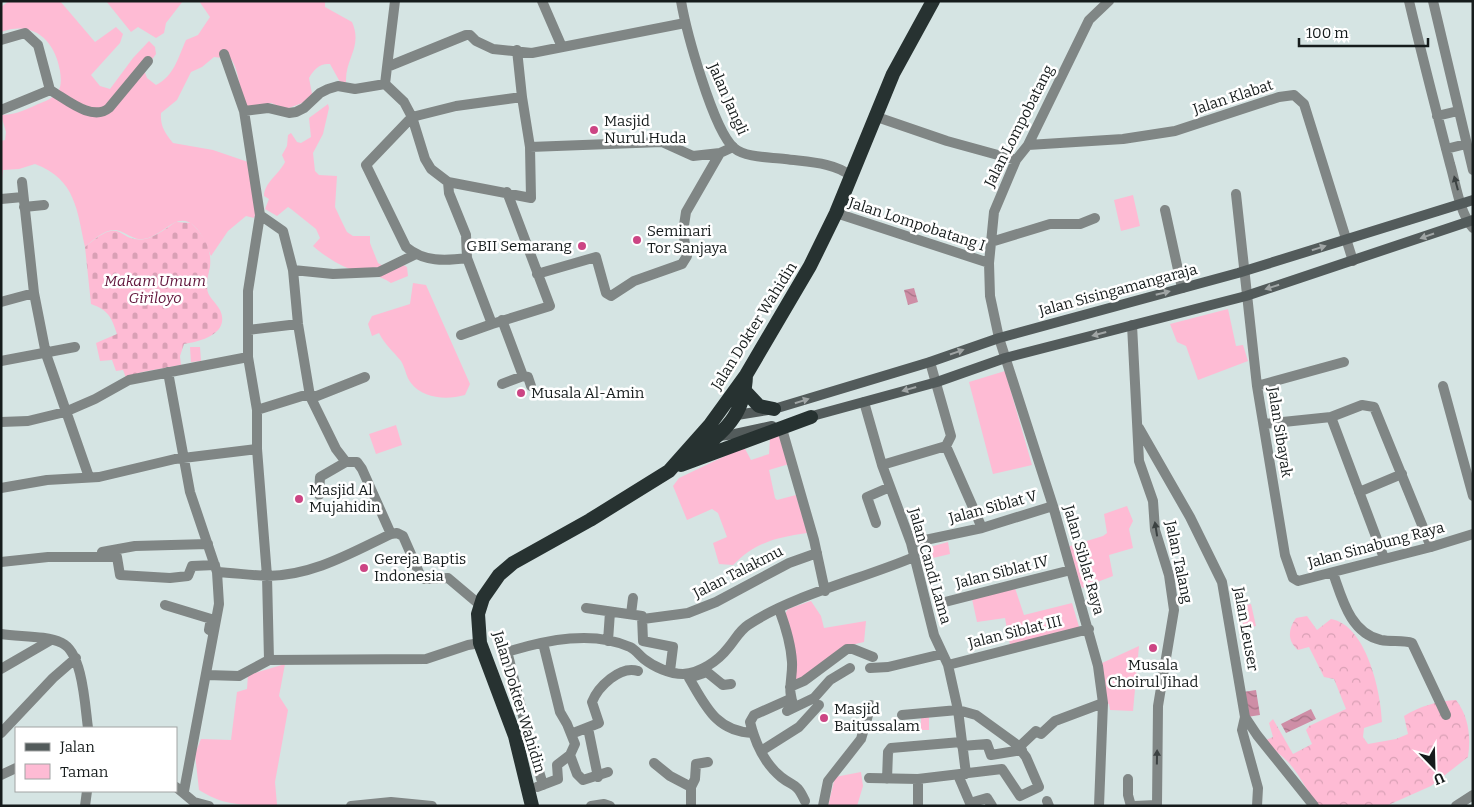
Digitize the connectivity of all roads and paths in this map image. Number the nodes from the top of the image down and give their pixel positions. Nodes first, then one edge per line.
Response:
1 (395, 1) edge
2 (542, 1) edge
3 (681, 1) edge
4 (933, 1) edge
5 (1109, 1) edge
6 (1409, 1) edge
7 (1433, 1) edge
8 (685, 23) junction
9 (1, 40) edge
10 (562, 47) junction
11 (518, 50) junction
12 (224, 54) dead end
13 (148, 60) dead end
14 (387, 67) junction
15 (385, 84) junction
16 (50, 90) junction
17 (522, 97) junction
18 (1, 110) edge
19 (244, 111) junction
20 (1458, 111) junction
21 (874, 116) junction
22 (1437, 116) junction
23 (412, 117) junction
24 (1466, 144) junction
25 (1028, 145) junction
26 (733, 147) junction
27 (530, 148) junction
28 (1446, 149) junction
29 (720, 153) junction
30 (1016, 160) junction
31 (1473, 170) edge
32 (851, 176) junction
33 (22, 182) dead end
34 (448, 182) junction
35 (507, 192) junction
36 (1236, 194) dead end
37 (1, 199) edge
38 (1473, 200) edge
39 (24, 202) junction
40 (1461, 204) junction
41 (44, 205) dead end
42 (1165, 210) dead end
43 (836, 214) junction
44 (260, 215) junction
45 (1095, 218) dead end
46 (1471, 224) edge
47 (1346, 240) junction
48 (991, 242) junction
49 (416, 254) junction
50 (467, 258) junction
51 (1353, 261) junction
52 (989, 263) junction
53 (293, 270) junction
54 (1245, 271) junction
55 (538, 274) junction
56 (1182, 288) junction
57 (34, 293) junction
58 (1246, 296) junction
59 (1, 302) edge
60 (497, 322) junction
61 (298, 324) junction
62 (1132, 325) junction
63 (248, 330) junction
64 (461, 335) dead end
65 (999, 338) junction
66 (75, 346) dead end
67 (46, 354) junction
68 (248, 356) junction
69 (1005, 358) junction
70 (1, 361) edge
71 (930, 362) junction
72 (1344, 362) dead end
73 (168, 372) junction
74 (746, 375) junction
75 (523, 376) junction
76 (365, 377) dead end
77 (937, 382) junction
78 (502, 384) dead end
79 (531, 386) dead end
80 (1257, 386) junction
81 (1443, 386) dead end
82 (745, 391) junction
83 (832, 392) junction
84 (310, 396) junction
85 (864, 402) junction
86 (774, 409) junction
87 (257, 410) junction
88 (720, 410) junction
89 (838, 410) junction
90 (65, 412) junction
91 (737, 415) junction
92 (811, 417) junction
93 (1331, 417) junction
94 (1, 422) edge
95 (1264, 424) junction
96 (1137, 425) junction
97 (782, 429) junction
98 (714, 431) junction
99 (946, 446) junction
100 (256, 449) junction
101 (186, 458) junction
102 (346, 462) junction
103 (882, 465) junction
104 (675, 468) junction
105 (1402, 474) junction
106 (89, 477) junction
107 (890, 487) junction
108 (1, 488) edge
109 (1359, 492) junction
110 (1472, 493) edge
111 (319, 495) dead end
112 (1473, 496) edge
113 (1053, 506) junction
114 (876, 523) dead end
115 (982, 528) junction
116 (390, 534) junction
117 (1473, 534) edge
118 (911, 542) junction
119 (208, 544) junction
120 (1431, 547) junction
121 (817, 554) junction
122 (88, 556) junction
123 (914, 557) junction
124 (1384, 558) junction
125 (1, 562) edge
126 (216, 568) junction
127 (1071, 570) junction
128 (1290, 573) joint
129 (1333, 573) junction
130 (267, 576) junction
131 (825, 591) junction
132 (633, 598) dead end
133 (941, 603) dead end
134 (165, 605) dead end
135 (480, 605) junction
136 (586, 608) dead end
137 (779, 608) junction
138 (610, 612) junction
139 (631, 614) junction
140 (643, 619) junction
141 (1089, 629) junction
142 (1, 634) edge
143 (51, 640) junction
144 (608, 641) junction
145 (480, 643) junction
146 (543, 643) junction
147 (211, 653) junction
148 (942, 654) junction
149 (872, 657) dead end
150 (76, 658) junction
151 (644, 659) junction
152 (269, 660) junction
153 (948, 665) junction
154 (850, 668) dead end
155 (870, 668) dead end
156 (1, 669) edge
157 (638, 670) dead end
158 (670, 672) junction
159 (206, 675) junction
160 (689, 678) junction
161 (731, 684) dead end
162 (790, 686) junction
163 (1103, 704) junction
164 (819, 705) dead end
165 (791, 706) junction
166 (871, 706) dead end
167 (958, 710) junction
168 (902, 715) dead end
169 (1446, 715) dead end
170 (1245, 717) junction
171 (88, 727) edge
172 (588, 728) junction
173 (753, 732) junction
174 (1, 733) edge
175 (572, 734) junction
176 (962, 744) junction
177 (1020, 749) junction
178 (761, 751) junction
179 (570, 755) junction
180 (708, 762) dead end
181 (654, 763) dead end
182 (15, 768) edge
183 (608, 772) dead end
184 (1, 775) edge
185 (962, 775) junction
186 (598, 777) junction
187 (869, 778) dead end
188 (887, 778) junction
189 (918, 779) junction
190 (1128, 779) dead end
191 (543, 785) junction
192 (691, 787) junction
193 (180, 789) edge
194 (529, 790) junction
195 (87, 792) edge
196 (1473, 795) edge
197 (968, 800) junction
198 (805, 801) dead end
199 (194, 804) edge
200 (958, 805) edge
201 (1157, 805) edge
202 (85, 806) edge
203 (210, 806) edge
204 (351, 806) edge
205 (432, 806) edge
206 (532, 806) edge
207 (591, 806) edge
208 (610, 806) edge
209 (691, 806) edge
210 (823, 806) edge
211 (918, 806) edge
212 (992, 806) edge
213 (1099, 806) edge
214 (1132, 806) edge
215 (1257, 806) edge
216 (1314, 806) edge
217 (1456, 806) edge

1 - 14 street
2 - 10 street
3 - 8 street, Jalan Jangli
4 - 21 highway, Jalan Dokter Wahidin
5 - 25 street, Jalan Lompobatang
6 - 22 street
7 - 20 street
8 - 10 street
8 - 26 street, Jalan Jangli
9 - 16 street
10 - 11 street
11 - 14 street
11 - 17 street
12 - 19 street
13 - 16 street
14 - 15 street
15 - 19 street
15 - 23 street
16 - 18 street
17 - 23 street
17 - 27 street
19 - 44 street
20 - 22 street
20 - 24 street
21 - 30 street
21 - 32 highway, Jalan Dokter Wahidin
22 - 28 street
23 - 34 street
23 - 49 street
24 - 28 street
24 - 31 street
25 - 30 street, Jalan Lompobatang
25 - 47 street, Jalan Klabat
26 - 29 street
26 - 32 street, Jalan Jangli
27 - 29 street
27 - 35 street
40 -> 28 street
29 - 55 street
30 - 48 street, Jalan Lompobatang
32 - 43 highway, Jalan Dokter Wahidin
33 - 39 street
34 - 35 street
34 - 50 street
35 - 55 street
36 - 54 street
37 - 39 street
38 - 40 main road, Jalan Sisingamangaraja
39 - 41 street
39 - 57 street
40 - 46 street
40 - 47 main road, Jalan Sisingamangaraja
42 - 56 street
43 - 52 street, Jalan Lompobatang I
43 - 74 highway, Jalan Dokter Wahidin
44 - 53 street
44 - 63 street
45 - 48 street
46 -> 51 main road
47 - 51 street
54 -> 47 main road, Jalan Sisingamangaraja
48 - 52 street, Jalan Lompobatang
49 - 50 street
49 - 53 street
50 - 60 street
51 -> 58 main road
52 - 65 street, Jalan Lompobatang
53 - 61 street
54 - 56 main road, Jalan Sisingamangaraja
54 - 58 street
55 - 60 street
65 -> 56 main road, Jalan Sisingamangaraja
57 - 59 street
57 - 67 street
58 - 62 main road
58 - 80 street, Jalan Sibayak
60 - 64 street
60 - 75 street
61 - 63 street
61 - 84 street
62 -> 69 main road
62 - 96 street, Jalan Talang
63 - 68 street
65 - 69 street
71 -> 65 main road, Jalan Sisingamangaraja
66 - 67 street
67 - 70 street
67 - 90 street
68 - 73 street
68 - 87 street
69 - 77 main road
69 - 113 street, Jalan Siblat Raya
71 - 77 street
71 - 83 main road, Jalan Sisingamangaraja
72 - 80 street
73 - 90 street
73 - 101 street
74 - 82 highway
74 - 88 highway, Jalan Dokter Wahidin
75 - 78 street
75 - 79 street
76 - 84 street
77 -> 85 main road
77 - 99 street
80 - 95 street, Jalan Sibayak
81 - 110 street
82 - 86 highway
82 - 91 highway
86 -> 83 main road, Jalan Sisingamangaraja
83 - 89 main road
84 - 87 street
84 - 102 street
85 - 89 main road
85 - 103 street, Jalan Candi Lama
86 - 91 main road, Jalan Sisingamangaraja
87 - 100 street
88 - 91 highway
88 - 98 highway, Jalan Dokter Wahidin
89 - 92 main road
90 - 94 street
90 - 106 street
91 - 98 highway
92 - 97 highway
92 - 98 main road
93 - 95 street
93 - 105 street
93 - 109 street
95 - 128 street, Jalan Sibayak
96 - 170 street, Jalan Leuser
201 -> 96 street, Jalan Talang
97 - 104 highway
97 - 121 street
98 - 104 highway, Jalan Dokter Wahidin
99 - 103 street
99 - 115 street
100 - 101 street
100 - 130 street
101 - 106 street
101 - 119 street
102 - 111 street
102 - 116 street
103 - 107 street, Jalan Candi Lama
104 - 135 highway, Jalan Dokter Wahidin
105 - 109 street
105 - 120 street
106 - 108 street
107 - 114 street
107 - 118 street, Jalan Candi Lama
109 - 124 street
110 - 112 street
113 - 115 street, Jalan Siblat V
113 - 127 street, Jalan Siblat Raya
115 - 118 street, Jalan Siblat V
116 - 130 street
116 - 135 street
117 - 120 street, Jalan Sinabung Raya
118 - 123 street, Jalan Candi Lama
119 - 122 street
119 - 126 street
120 - 124 street, Jalan Sinabung Raya
121 - 131 street
121 - 140 street, Jalan Talakmu
122 - 125 street
122 - 126 street
123 - 131 street
123 - 148 street, Jalan Candi Lama
124 - 129 street, Jalan Sinabung Raya
126 - 130 street
126 - 147 street
127 - 133 street, Jalan Siblat IV
127 - 141 street, Jalan Siblat Raya
128 - 129 street, Jalan Sinabung Raya
129 - 169 street
130 - 152 street
131 - 137 street
132 - 139 street
134 - 147 street
135 - 145 highway, Jalan Dokter Wahidin
136 - 138 street
137 - 158 street
137 - 162 street
138 - 139 street
138 - 144 street
139 - 140 street
140 - 158 street
141 - 153 street, Jalan Siblat III
141 - 163 street, Jalan Siblat Raya
142 - 143 street
143 - 150 street
143 - 156 street
144 - 146 street
144 - 151 street
145 - 152 street
145 - 194 highway, Jalan Dokter Wahidin
146 - 175 street
146 - 191 street
147 - 159 street
148 - 153 street, Jalan Candi Lama
148 - 155 street
149 - 162 street
150 - 171 street
150 - 174 street
151 - 158 street
151 - 160 street
152 - 159 street
153 - 167 street, Jalan Candi Lama
154 - 165 street
157 - 172 street
159 - 193 street
160 - 161 street
160 - 173 street
162 - 165 street
163 - 177 street
163 - 213 street, Jalan Siblat Raya
164 - 178 street
165 - 173 street
166 - 210 street
167 - 168 street
167 - 176 street, Jalan Candi Lama
167 - 177 street
170 - 215 street
170 - 216 street, Jalan Leuser
172 - 175 street
172 - 186 street
173 - 178 street
175 - 179 street
176 - 177 street
176 - 185 street, Jalan Candi Lama
176 - 188 street
177 - 185 street
178 - 198 street
179 - 186 street
179 - 191 street
180 - 192 street
181 - 192 street
182 - 184 street
183 - 186 street
185 - 189 street
185 - 197 street, Jalan Candi Lama
187 - 188 street
188 - 189 street
189 - 211 street
190 - 214 street
191 - 194 street
192 - 209 street
193 - 199 street
194 - 206 highway, Jalan Dokter Wahidin
195 - 202 street
196 - 217 street
197 - 200 street
197 - 212 street
199 - 203 street
201 - 214 street
204 - 205 street
207 - 208 street

